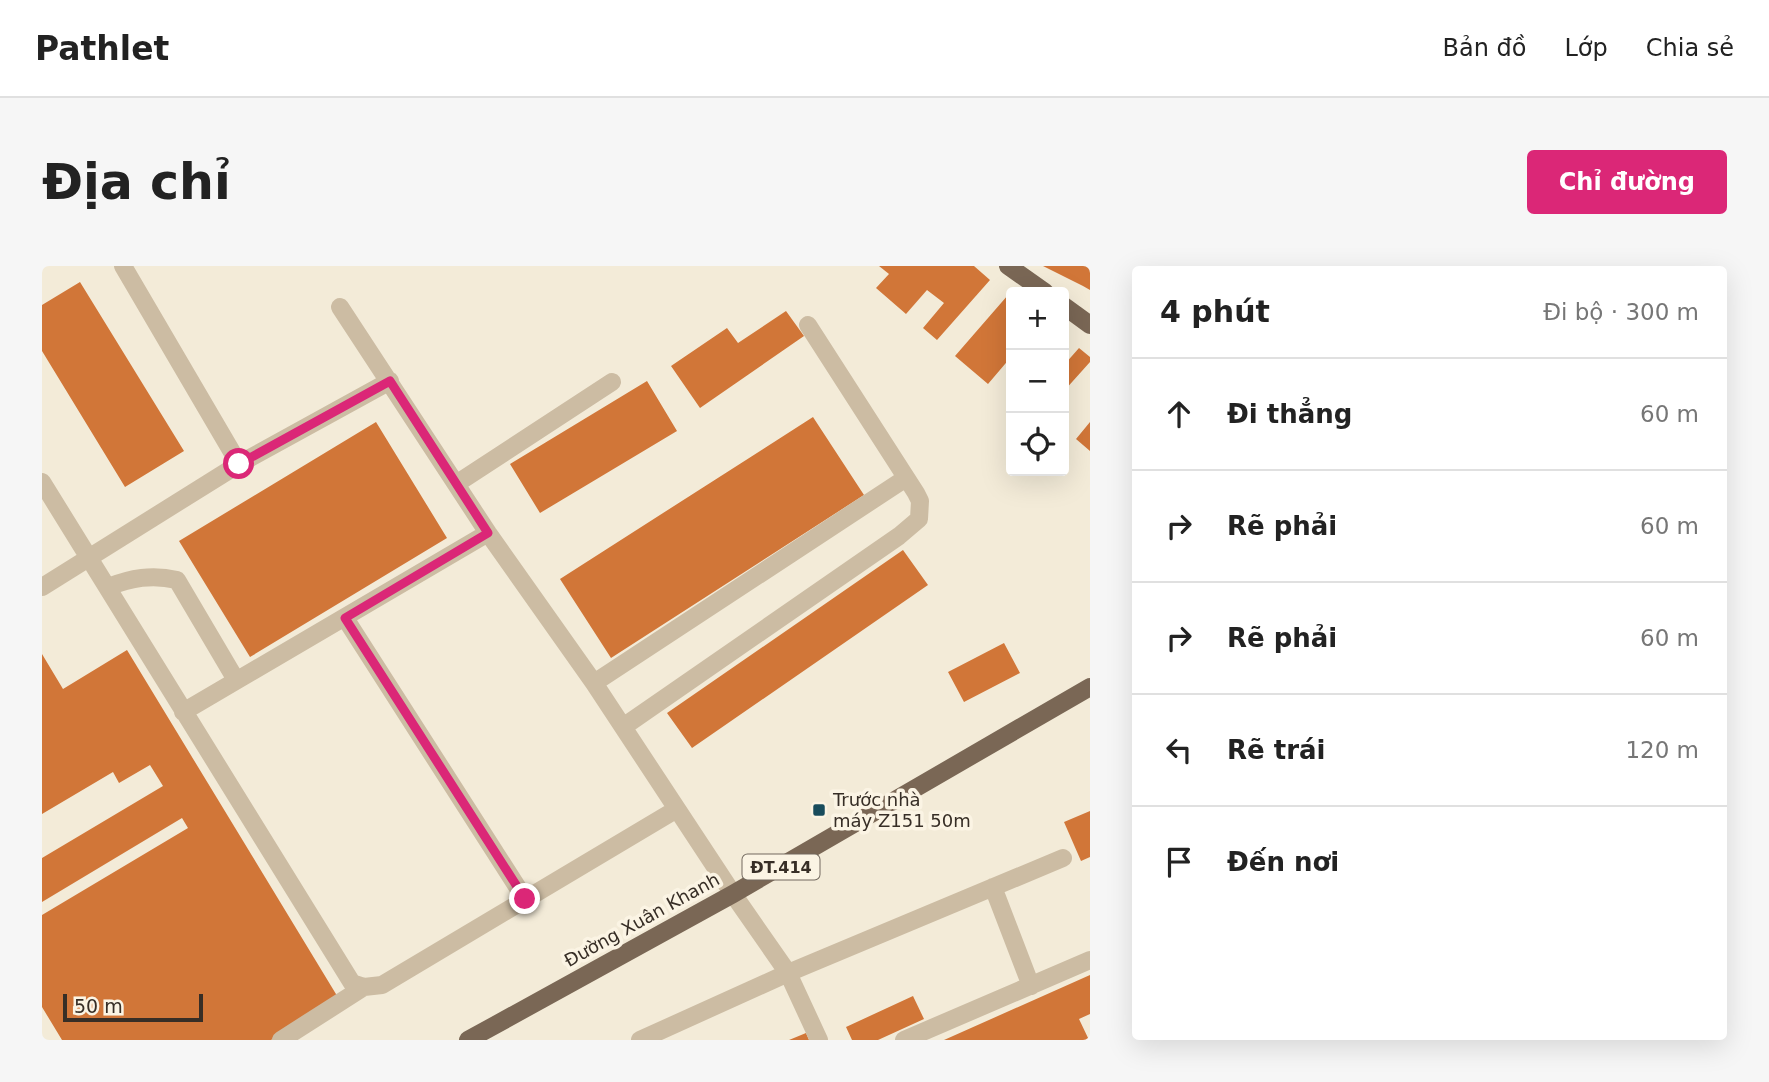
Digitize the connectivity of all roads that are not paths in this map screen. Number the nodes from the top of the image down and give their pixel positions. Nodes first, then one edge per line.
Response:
1 (123, 266) edge
2 (1008, 266) edge
3 (1038, 287) edge
4 (340, 307) dead end
5 (1069, 310) edge
6 (808, 325) dead end
7 (1090, 325) edge
8 (390, 381) junction
9 (612, 382) dead end
10 (239, 464) junction
11 (906, 478) junction
12 (42, 482) edge
13 (456, 484) junction
14 (488, 533) junction
15 (90, 558) junction
16 (42, 587) edge
17 (108, 587) junction
18 (345, 618) junction
19 (236, 680) junction
20 (594, 683) junction
21 (1090, 687) edge
22 (183, 712) junction
23 (623, 727) junction
24 (677, 809) junction
25 (1063, 858) dead end
26 (993, 887) junction
27 (733, 894) junction
28 (525, 899) junction
29 (1090, 960) edge
30 (788, 973) junction
31 (1031, 986) junction
32 (364, 987) junction
33 (281, 1040) edge
34 (468, 1040) edge
35 (640, 1040) edge
36 (819, 1040) edge
37 (904, 1040) edge

1 - 10 lane
2 - 3 main road
4 - 8 lane
5 - 7 main road
6 - 11 lane
8 - 10 lane
8 - 13 lane
9 - 13 lane
10 - 15 lane
11 - 20 lane
11 - 23 lane
12 - 15 lane
13 - 14 lane
14 - 18 lane
14 - 20 lane
15 - 16 lane
15 - 17 lane
17 - 19 lane
17 - 22 lane
18 - 19 lane
18 - 28 lane
19 - 22 lane
20 - 23 lane
21 - 27 main road, Đường Xuân Khanh / ĐT.414
22 - 32 lane
23 - 24 lane
24 - 27 lane
24 - 28 lane
25 - 26 lane
26 - 30 lane
26 - 31 lane
27 - 30 lane
27 - 34 main road, Đường Xuân Khanh / ĐT.414
28 - 32 lane
29 - 31 lane
30 - 35 lane
30 - 36 lane
31 - 37 lane
32 - 33 lane

